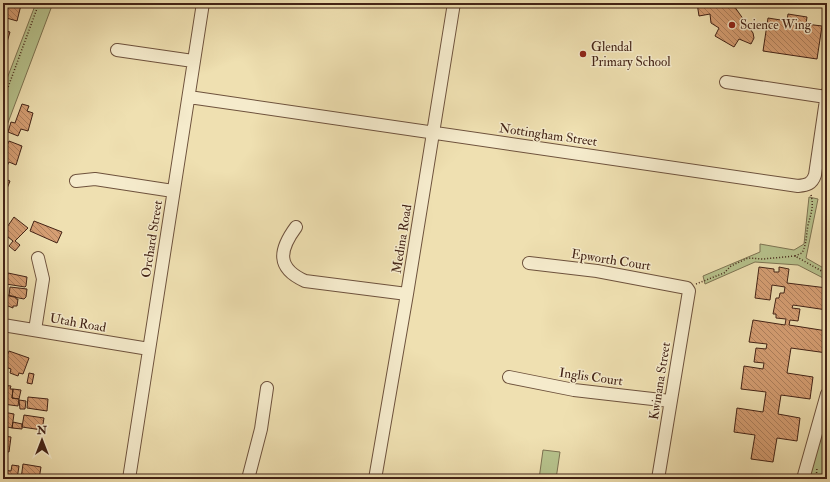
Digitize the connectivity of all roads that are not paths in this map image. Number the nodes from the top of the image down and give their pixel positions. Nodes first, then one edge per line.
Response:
1 (203, 3) edge
2 (454, 3) edge
3 (117, 50) dead end
4 (194, 61) junction
5 (726, 82) dead end
6 (827, 95) edge
7 (189, 97) junction
8 (433, 132) junction
9 (76, 181) dead end
10 (173, 191) junction
11 (296, 227) dead end
12 (38, 258) dead end
13 (526, 262) dead end
14 (687, 288) joint
15 (407, 294) junction
16 (3, 325) edge
17 (35, 330) junction
18 (149, 349) junction
19 (506, 378) dead end
20 (267, 388) dead end
21 (827, 394) edge
22 (670, 401) junction
23 (129, 479) edge
24 (248, 479) edge
25 (375, 479) edge
26 (658, 479) edge
27 (803, 479) edge

1 - 4 street, Orchard Street
2 - 8 street, Medina Road
3 - 4 street
4 - 7 street, Orchard Street
5 - 6 street
6 - 8 street, Nottingham Street
7 - 8 street, Nottingham Street
7 - 10 street, Orchard Street
8 - 15 street, Medina Road
9 - 10 street
10 - 18 street, Orchard Street
11 - 15 street
12 - 17 street
13 - 14 street, Epworth Court
14 - 22 street, Kwinana Street
15 - 25 street, Medina Road
16 - 17 street, Utah Road
17 - 18 street, Utah Road
18 - 23 street, Orchard Street
19 - 22 street, Inglis Court
20 - 24 street
21 - 27 street
22 - 26 street, Kwinana Street

